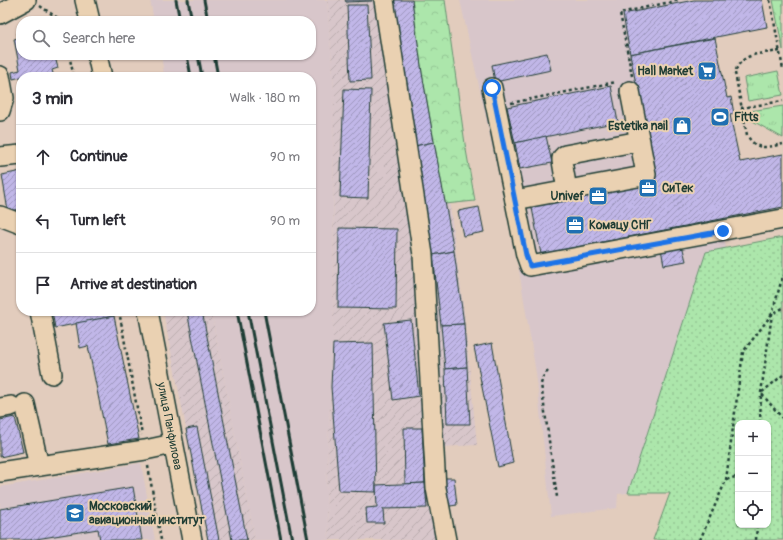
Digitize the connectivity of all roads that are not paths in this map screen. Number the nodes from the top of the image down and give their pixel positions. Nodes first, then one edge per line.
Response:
1 (85, 0) edge
2 (384, 0) edge
3 (31, 2) edge
4 (0, 14) edge
5 (89, 16) edge
6 (98, 60) edge
7 (101, 72) edge
8 (0, 76) edge
9 (623, 87) road end
10 (494, 97) road end
11 (0, 111) edge
12 (640, 141) junction
13 (16, 155) edge
14 (0, 157) edge
15 (567, 190) junction
16 (515, 200) junction
17 (0, 216) edge
18 (783, 219) edge
19 (16, 222) edge
20 (41, 316) edge
21 (149, 316) edge
22 (52, 374) dead end
23 (12, 406) edge
24 (173, 444) junction
25 (39, 466) junction
26 (0, 472) edge
27 (192, 540) edge
28 (446, 540) edge

1 - 5 street
2 - 28 street
3 - 4 street
6 - 7 street
8 - 11 street
9 - 12 street
10 - 16 street
12 - 15 street
12 - 15 street
13 - 14 street
15 - 16 street
16 - 18 street
17 - 19 street
20 - 22 street
21 - 24 street, улица Панфилова
23 - 25 street
24 - 25 street
24 - 27 street, улица Панфилова
25 - 26 street

